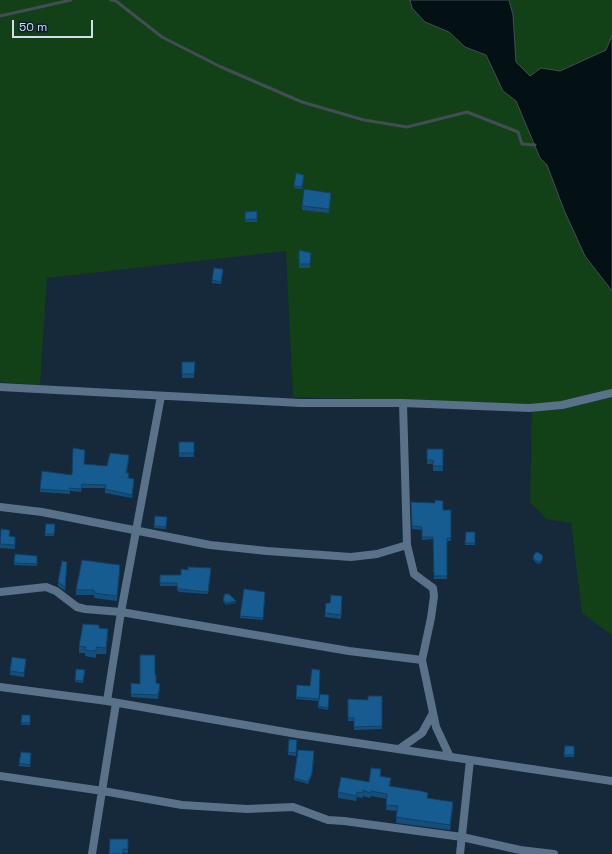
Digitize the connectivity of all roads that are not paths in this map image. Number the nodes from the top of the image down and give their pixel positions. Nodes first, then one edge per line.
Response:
1 (0, 387) edge
2 (612, 393) edge
3 (161, 396) junction
4 (403, 403) junction
5 (0, 507) edge
6 (137, 532) junction
7 (407, 545) junction
8 (0, 592) edge
9 (121, 612) junction
10 (422, 660) junction
11 (0, 686) edge
12 (107, 702) junction
13 (116, 703) junction
14 (433, 712) junction
15 (399, 749) junction
16 (450, 757) junction
17 (470, 760) junction
18 (0, 776) edge
19 (612, 781) edge
20 (103, 791) junction
21 (462, 837) junction
22 (92, 854) edge
23 (460, 854) edge
24 (554, 854) edge

1 - 3 street
2 - 4 street
3 - 4 street
3 - 6 street
4 - 7 street
5 - 6 street
6 - 7 street
6 - 9 street
7 - 10 street
8 - 9 street
9 - 10 street
9 - 12 street
10 - 14 street
11 - 12 street
12 - 13 street
13 - 15 street
13 - 20 street
14 - 15 street
14 - 16 street
15 - 16 street
16 - 17 street
17 - 19 street
17 - 21 street
18 - 20 street
20 - 21 street
20 - 22 street
21 - 23 street
21 - 24 street

